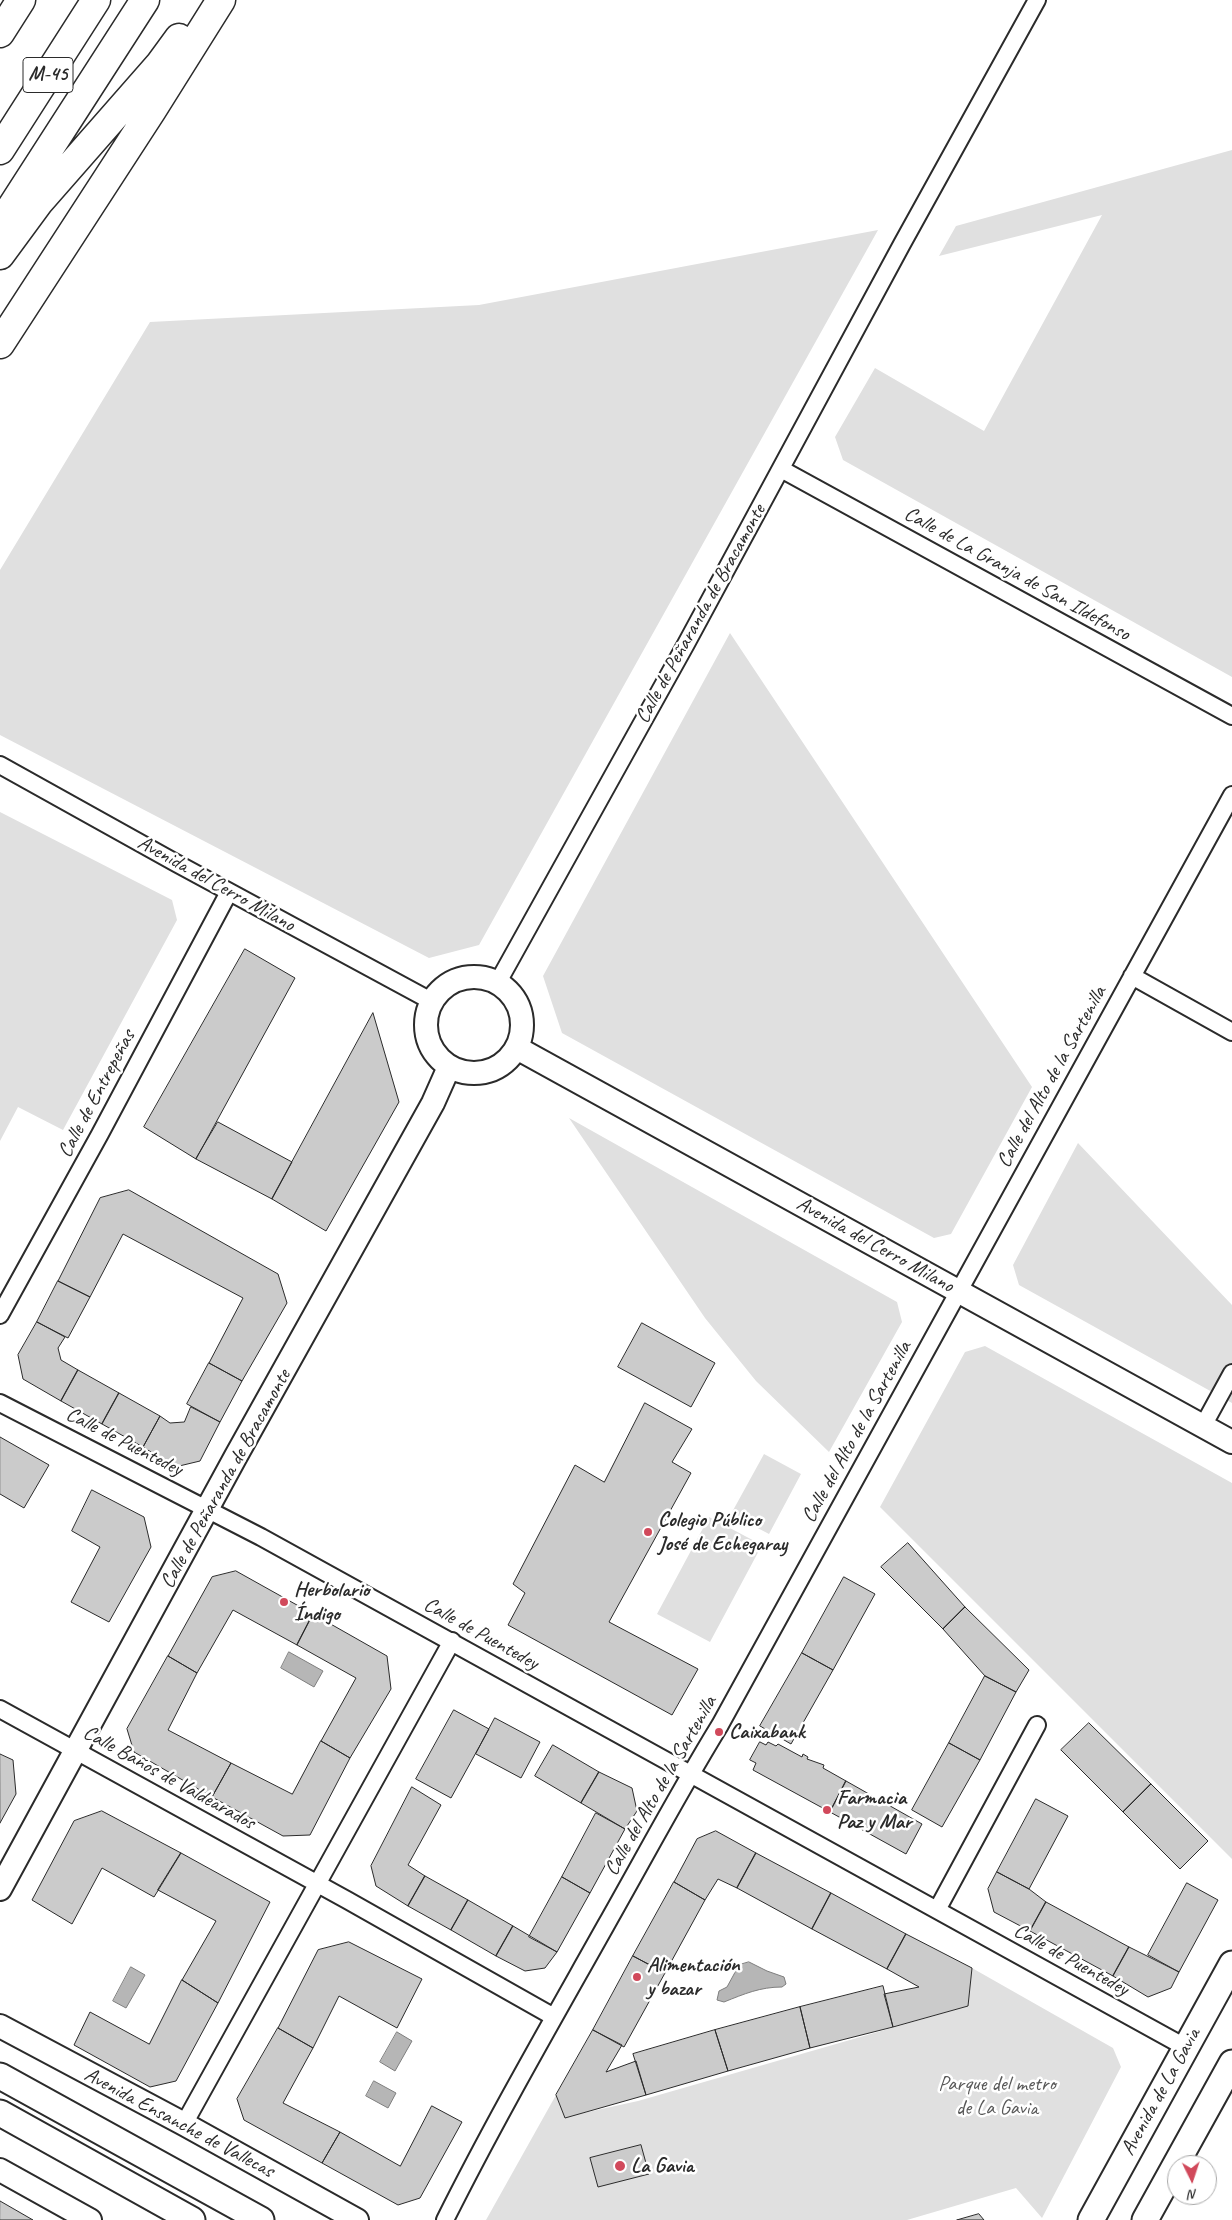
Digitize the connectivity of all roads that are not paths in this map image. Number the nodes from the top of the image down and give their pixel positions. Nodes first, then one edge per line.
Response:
1 (21, 0) edge
2 (96, 0) edge
3 (145, 0) edge
4 (207, 0) edge
5 (221, 0) edge
6 (1037, 0) edge
7 (0, 33) edge
8 (0, 150) edge
9 (0, 225) edge
10 (0, 254) edge
11 (0, 344) edge
12 (781, 469) junction
13 (1232, 716) edge
14 (0, 765) edge
15 (1232, 795) edge
16 (229, 892) junction
17 (1132, 976) junction
18 (498, 982) junction
19 (433, 1002) junction
20 (1232, 1032) edge
21 (517, 1048) junction
22 (449, 1067) junction
23 (959, 1291) junction
24 (0, 1315) edge
25 (1232, 1373) edge
26 (0, 1403) edge
27 (1203, 1426) junction
28 (1232, 1442) edge
29 (208, 1509) junction
30 (452, 1641) junction
31 (0, 1709) edge
32 (1037, 1725) dead end
33 (77, 1751) junction
34 (690, 1774) junction
35 (318, 1884) junction
36 (0, 1889) edge
37 (937, 1910) junction
38 (1232, 1964) edge
39 (554, 2017) junction
40 (0, 2026) edge
41 (1185, 2047) junction
42 (1232, 2063) edge
43 (0, 2076) edge
44 (0, 2113) edge
45 (184, 2124) junction
46 (0, 2170) edge
47 (90, 2220) edge
48 (192, 2220) edge
49 (261, 2220) edge
50 (357, 2220) edge
51 (445, 2220) edge
52 (1091, 2220) edge
53 (1145, 2220) edge

1 - 7 highway
2 - 8 highway, M-45
3 - 9 highway
4 - 10 highway
5 - 11 highway
6 - 12 street, Calle de Peñaranda de Bracamonte
12 - 13 street, Calle de La Granja de San Ildefonso
12 - 18 street, Calle de Peñaranda de Bracamonte
14 - 16 street, Avenida del Cerro Milano
15 - 17 street, Calle del Alto de la Sartenilla
16 - 19 street, Avenida del Cerro Milano
16 - 24 street, Calle de Entrepeñas
17 - 20 street
17 - 23 street, Calle del Alto de la Sartenilla
18 - 19 main road
18 - 21 main road
19 - 22 main road
21 - 22 main road
21 - 23 main road, Avenida del Cerro Milano
22 - 29 main road, Calle de Peñaranda de Bracamonte
23 - 27 main road, Avenida del Cerro Milano
23 - 34 street, Calle del Alto de la Sartenilla
25 - 27 street
26 - 29 street, Calle de Puentedey
27 - 28 main road, Avenida del Cerro Milano
29 - 30 street, Calle de Puentedey
29 - 33 main road, Calle de Peñaranda de Bracamonte
30 - 34 street, Calle de Puentedey
30 - 35 street
31 - 33 street, Calle Baños de Valdearados
32 - 37 street
33 - 35 street, Calle Baños de Valdearados
33 - 36 main road, Calle de Peñaranda de Bracamonte
34 - 37 street, Calle de Puentedey
34 - 39 street, Calle del Alto de la Sartenilla
35 - 39 street, Calle Baños de Valdearados
35 - 45 street
37 - 41 street, Calle de Puentedey
38 - 41 main road, Avenida de La Gavia
39 - 51 street, Calle del Alto de la Sartenilla
40 - 45 main road, Avenida Ensanche de Vallecas
41 - 52 main road, Avenida de La Gavia
42 - 53 main road
43 - 49 main road, Avenida Ensanche de Vallecas
44 - 48 main road
45 - 50 main road, Avenida Ensanche de Vallecas
46 - 47 main road

